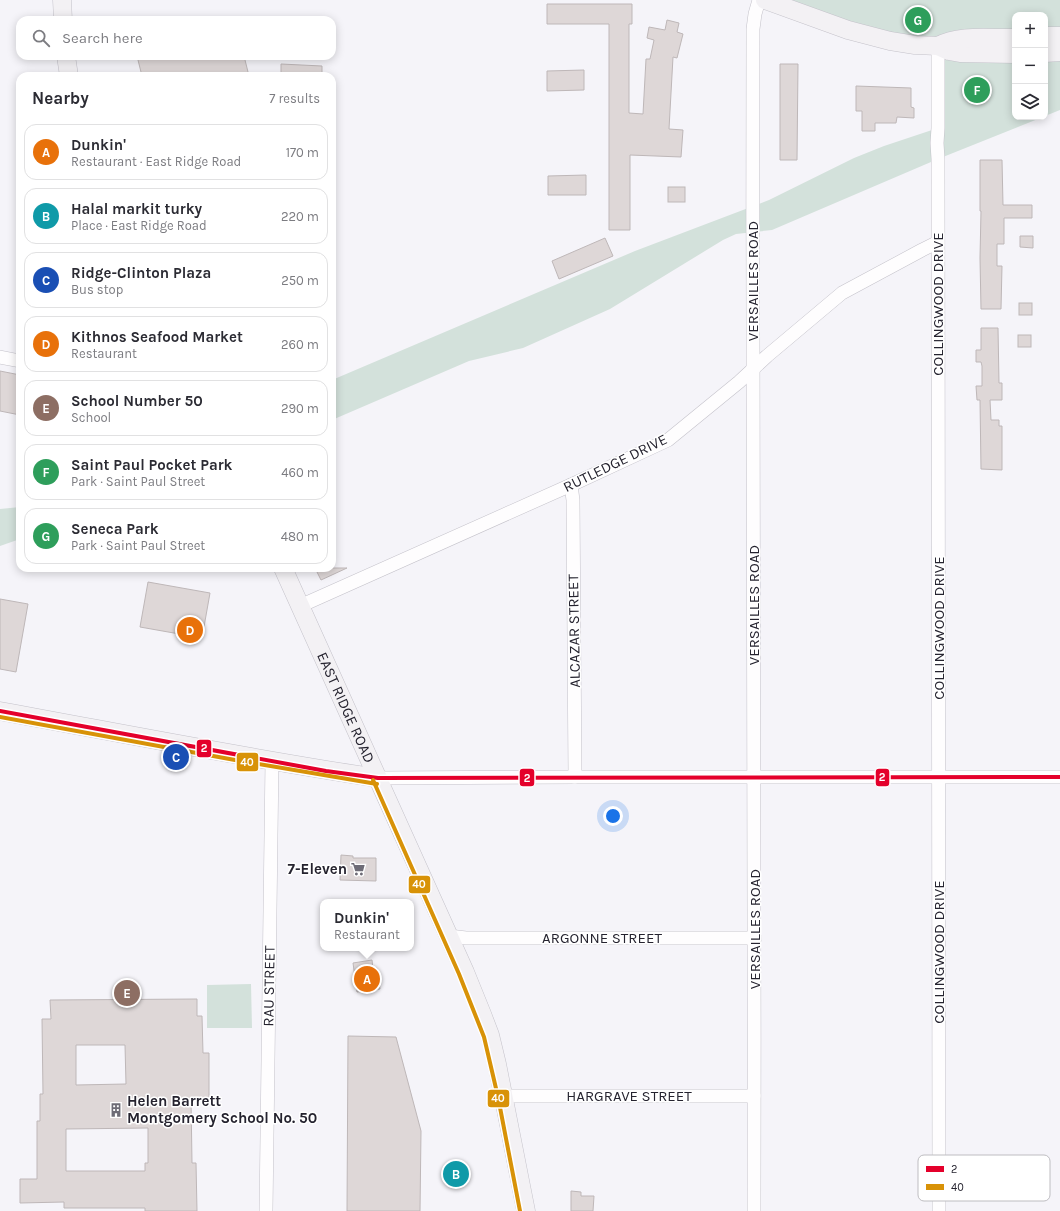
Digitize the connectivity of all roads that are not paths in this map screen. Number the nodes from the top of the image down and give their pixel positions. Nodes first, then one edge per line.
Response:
1 (62, 0) edge
2 (759, 0) edge
3 (765, 0) edge
4 (63, 16) edge
5 (1048, 36) edge
6 (1060, 36) edge
7 (1012, 38) edge
8 (938, 46) junction
9 (1060, 52) edge
10 (1048, 53) edge
11 (1012, 54) edge
12 (67, 60) edge
13 (68, 72) edge
14 (938, 242) junction
15 (0, 357) edge
16 (16, 360) edge
17 (752, 369) junction
18 (571, 485) junction
19 (285, 572) edge
20 (300, 606) junction
21 (0, 711) edge
22 (272, 761) junction
23 (939, 776) junction
24 (575, 777) junction
25 (754, 777) junction
26 (1060, 777) edge
27 (378, 778) junction
28 (449, 936) junction
29 (755, 938) junction
30 (504, 1096) junction
31 (754, 1096) junction
32 (939, 1155) edge
33 (266, 1211) edge
34 (526, 1211) edge
35 (754, 1211) edge

1 - 4 main road
2 - 17 street, VERSAILLES ROAD
3 - 8 main road
5 - 6 main road
7 - 8 main road
8 - 11 main road
8 - 14 street, COLLINGWOOD DRIVE
9 - 10 main road
12 - 13 main road
14 - 17 street, RUTLEDGE DRIVE
14 - 23 street, COLLINGWOOD DRIVE
15 - 16 street
17 - 18 street, RUTLEDGE DRIVE
17 - 25 street, VERSAILLES ROAD
18 - 20 street, RUTLEDGE DRIVE
18 - 24 street, ALCAZAR STREET
19 - 20 main road, EAST RIDGE ROAD
20 - 27 main road, EAST RIDGE ROAD
21 - 22 main road
22 - 27 main road
22 - 33 street, RAU STREET
23 - 25 street
23 - 26 street
23 - 32 street, COLLINGWOOD DRIVE
24 - 25 street
24 - 27 street
25 - 29 street, VERSAILLES ROAD
27 - 28 main road, EAST RIDGE ROAD
28 - 29 street, ARGONNE STREET
28 - 30 main road, EAST RIDGE ROAD
29 - 31 street, VERSAILLES ROAD
30 - 31 street, HARGRAVE STREET
30 - 34 main road, EAST RIDGE ROAD
31 - 35 street, VERSAILLES ROAD

